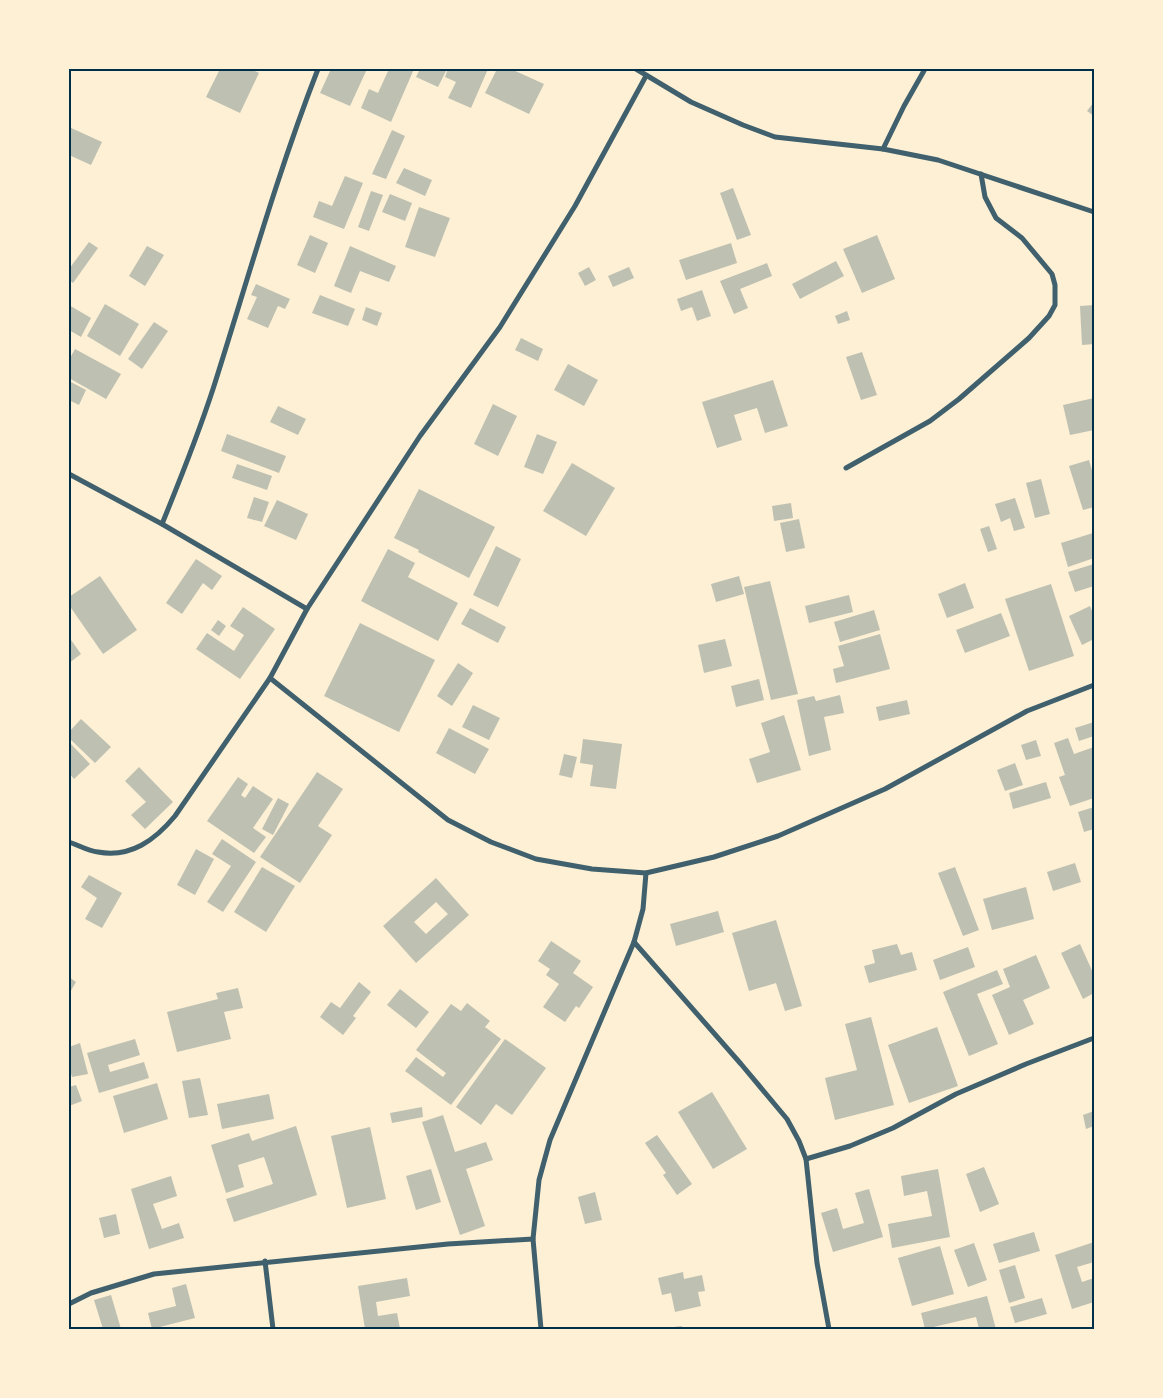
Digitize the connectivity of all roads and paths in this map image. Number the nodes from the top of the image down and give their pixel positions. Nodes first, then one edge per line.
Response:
1 (318, 69) edge
2 (636, 69) edge
3 (925, 69) edge
4 (646, 76) junction
5 (883, 148) junction
6 (981, 174) junction
7 (1094, 212) edge
8 (846, 468) dead end
9 (69, 474) edge
10 (162, 524) junction
11 (307, 609) junction
12 (270, 678) junction
13 (1094, 686) edge
14 (69, 842) edge
15 (646, 873) junction
16 (634, 942) junction
17 (1094, 1038) edge
18 (806, 1159) junction
19 (533, 1239) junction
20 (265, 1262) junction
21 (69, 1304) edge
22 (273, 1329) edge
23 (540, 1329) edge
24 (829, 1329) edge

1 - 10 street
2 - 4 street
3 - 5 street
4 - 5 street
4 - 11 street
5 - 6 street
6 - 7 street
6 - 8 street
9 - 10 street
10 - 11 street
11 - 12 street
12 - 14 street
12 - 15 street
13 - 15 street
15 - 16 street
16 - 18 street
16 - 19 street
17 - 18 street
18 - 24 street
19 - 20 street
19 - 23 street
20 - 21 street
20 - 22 street

